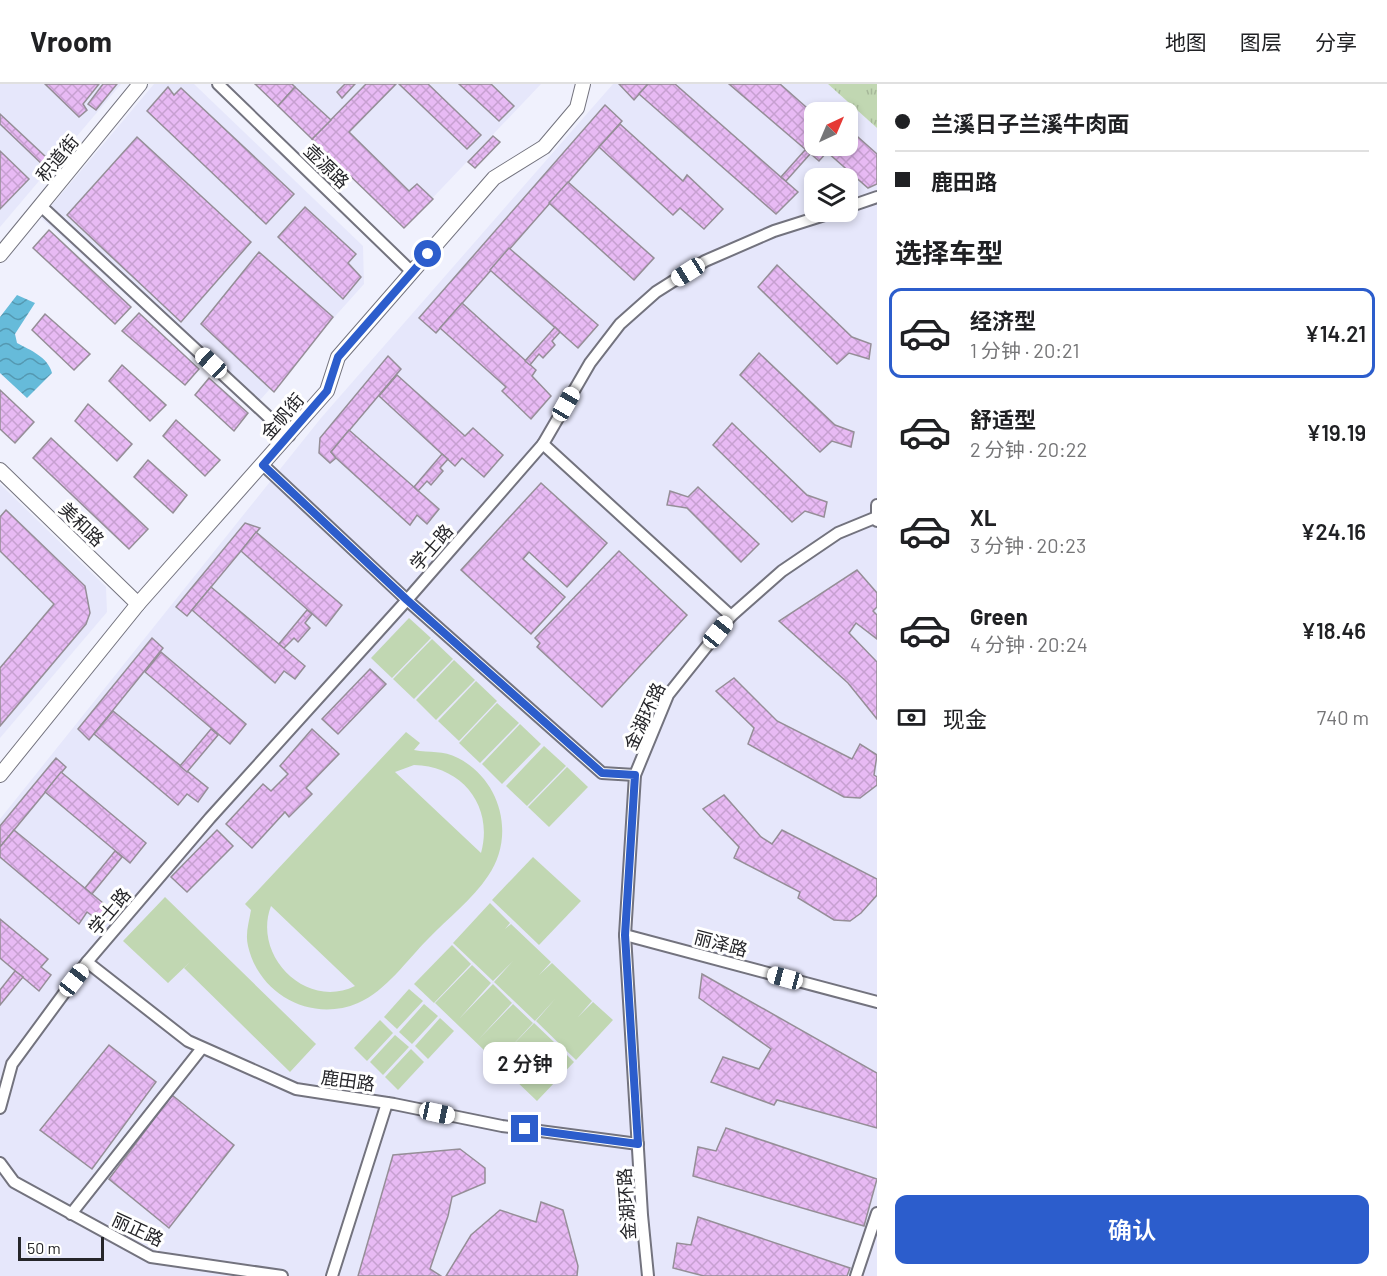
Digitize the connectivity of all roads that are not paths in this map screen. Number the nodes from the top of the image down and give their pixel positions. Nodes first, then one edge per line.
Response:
1 (140, 84) edge
2 (218, 84) edge
3 (583, 84) edge
4 (877, 197) edge
5 (858, 204) edge
6 (41, 206) junction
7 (804, 222) edge
8 (0, 255) edge
9 (412, 272) junction
10 (288, 436) junction
11 (543, 444) junction
12 (263, 465) junction
13 (0, 470) edge
14 (877, 505) edge
15 (876, 519) edge
16 (407, 600) junction
17 (138, 604) junction
18 (731, 616) junction
19 (0, 775) edge
20 (635, 775) junction
21 (625, 935) junction
22 (87, 962) junction
23 (877, 1002) edge
24 (202, 1048) junction
25 (387, 1103) junction
26 (0, 1108) edge
27 (638, 1144) junction
28 (0, 1163) edge
29 (877, 1213) edge
30 (70, 1214) junction
31 (282, 1276) edge
32 (332, 1276) edge
33 (648, 1276) edge
34 (856, 1276) edge

1 - 6 street, 积道街
2 - 9 street, 壶源路
3 - 9 street, 金帆街
4 - 5 street
6 - 8 street, 积道街
6 - 10 street
7 - 11 street, 学士路
9 - 10 street, 金帆街
10 - 12 street, 金帆街
11 - 16 street, 学士路
11 - 18 street
12 - 16 street
12 - 17 street, 金帆街
13 - 17 street, 美和路
14 - 15 street
15 - 18 street, 金湖环路
16 - 20 street
16 - 22 street, 学士路
17 - 19 street, 金帆街
18 - 20 street, 金湖环路
20 - 21 street, 金湖环路
21 - 23 street, 丽泽路
21 - 27 street, 金湖环路
22 - 24 street, 鹿田路
22 - 26 street
24 - 25 street, 鹿田路
24 - 30 street
25 - 27 street, 鹿田路
25 - 32 street
27 - 33 street, 金湖环路
28 - 30 street, 丽正路
29 - 34 street
30 - 31 street, 丽正路

